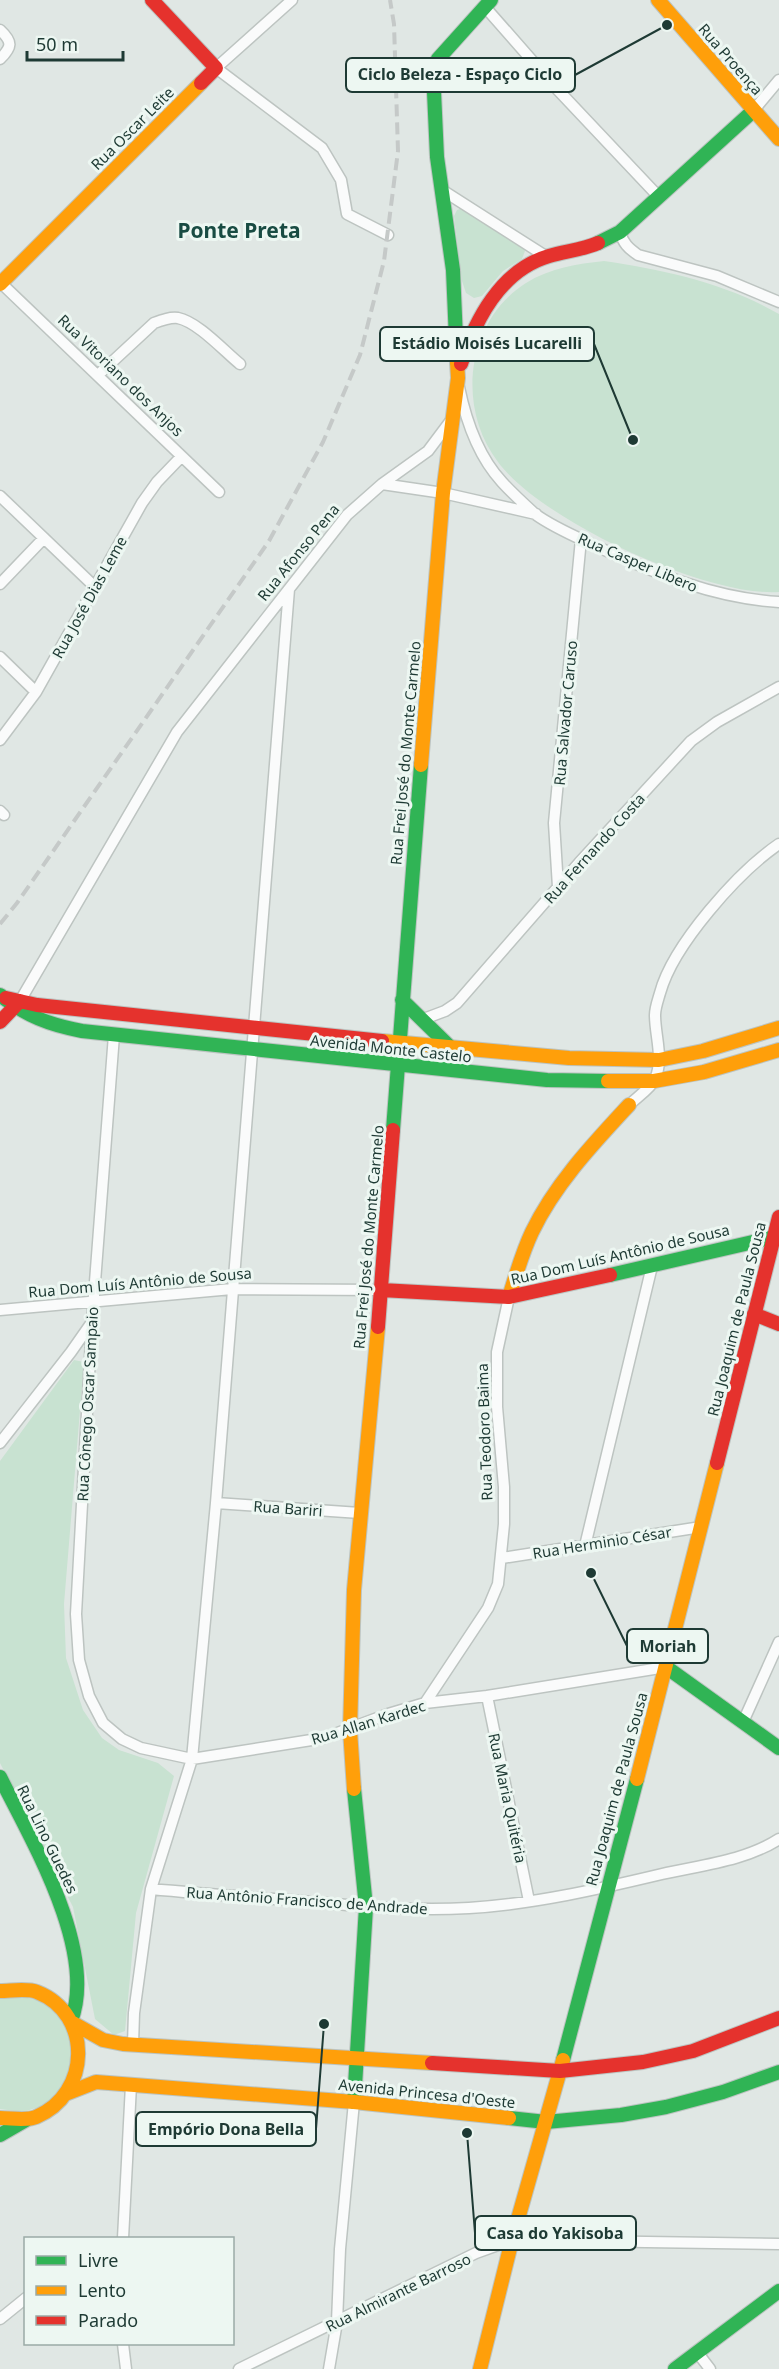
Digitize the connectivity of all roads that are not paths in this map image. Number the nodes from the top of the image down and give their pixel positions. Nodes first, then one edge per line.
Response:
1 (152, 0) edge
2 (292, 0) edge
3 (658, 0) edge
4 (488, 3) edge
5 (0, 30) edge
6 (0, 59) edge
7 (216, 68) junction
8 (779, 80) edge
9 (753, 111) junction
10 (779, 139) edge
11 (442, 190) junction
12 (658, 196) junction
13 (620, 231) junction
14 (388, 235) dead end
15 (546, 256) junction
16 (0, 284) edge
17 (779, 302) edge
18 (240, 364) dead end
19 (98, 375) junction
20 (458, 378) junction
21 (452, 419) junction
22 (181, 457) junction
23 (382, 484) junction
24 (219, 492) dead end
25 (443, 493) junction
26 (0, 496) edge
27 (536, 514) junction
28 (44, 538) junction
29 (581, 539) junction
30 (0, 584) edge
31 (94, 586) junction
32 (290, 589) junction
33 (779, 602) edge
34 (0, 657) edge
35 (779, 687) edge
36 (36, 692) junction
37 (0, 740) edge
38 (779, 844) edge
39 (558, 887) junction
40 (9, 1000) edge
41 (402, 1000) junction
42 (422, 1020) junction
43 (0, 1022) edge
44 (779, 1028) edge
45 (254, 1029) junction
46 (114, 1035) junction
47 (400, 1043) junction
48 (450, 1047) junction
49 (779, 1050) edge
50 (252, 1051) junction
51 (659, 1060) junction
52 (398, 1066) junction
53 (654, 1081) junction
54 (628, 1105) joint
55 (779, 1217) edge
56 (776, 1236) edge
57 (652, 1266) junction
58 (232, 1289) junction
59 (381, 1290) junction
60 (509, 1297) junction
61 (93, 1302) junction
62 (0, 1310) edge
63 (754, 1314) junction
64 (92, 1321) junction
65 (779, 1324) edge
66 (0, 1443) edge
67 (216, 1503) junction
68 (360, 1513) junction
69 (701, 1527) junction
70 (585, 1546) junction
71 (502, 1557) junction
72 (779, 1642) edge
73 (666, 1667) junction
74 (487, 1696) junction
75 (425, 1703) junction
76 (743, 1722) junction
77 (350, 1730) junction
78 (141, 1748) joint
79 (779, 1748) edge
80 (192, 1759) junction
81 (0, 1777) edge
82 (779, 1839) edge
83 (606, 1887) junction
84 (151, 1889) junction
85 (530, 1900) junction
86 (366, 1907) junction
87 (0, 1991) edge
88 (779, 2018) edge
89 (72, 2022) junction
90 (132, 2044) junction
91 (358, 2059) junction
92 (560, 2070) junction
93 (779, 2072) edge
94 (131, 2085) junction
95 (68, 2093) junction
96 (354, 2102) junction
97 (0, 2118) edge
98 (29, 2119) junction
99 (546, 2122) junction
100 (0, 2135) edge
101 (123, 2237) edge
102 (512, 2240) junction
103 (779, 2244) edge
104 (779, 2291) edge
105 (24, 2300) edge
106 (0, 2319) edge
107 (337, 2322) junction
108 (123, 2345) edge
109 (697, 2352) junction
110 (126, 2369) edge
111 (238, 2369) edge
112 (329, 2369) edge
113 (480, 2369) edge
114 (675, 2369) edge
115 (710, 2369) edge

1 - 7 main road
2 - 7 street, Rua Oscar Leite
3 - 9 main road, Rua Proença
4 - 11 main road, Rua Afonso Pena
4 - 12 street
5 - 6 street
7 - 14 street
7 - 16 main road, Rua Oscar Leite
8 - 9 street
9 - 10 main road, Rua Proença
9 - 12 main road
11 - 15 street
11 - 20 main road, Rua Afonso Pena
12 - 13 main road
13 - 15 main road
13 - 17 street
15 - 20 main road
16 - 19 street, Rua Vitoriano dos Anjos
18 - 19 street
19 - 22 street, Rua Vitoriano dos Anjos
20 - 21 main road, Rua Afonso Pena
20 - 27 street, Rua Casper Libero
21 - 23 street, Rua Afonso Pena
21 - 25 main road, Rua Frei José do Monte Carmelo
22 - 24 street, Rua Vitoriano dos Anjos
22 - 31 street, Rua José Dias Leme
23 - 25 street, Rua Casper Libero
23 - 32 street, Rua Afonso Pena
25 - 27 street, Rua Casper Libero
25 - 41 main road, Rua Frei José do Monte Carmelo
26 - 28 street
27 - 29 street, Rua Casper Libero
28 - 30 street
28 - 31 street
29 - 33 street, Rua Casper Libero
29 - 39 street, Rua Salvador Caruso
31 - 36 street, Rua José Dias Leme
32 - 40 street, Rua Afonso Pena
32 - 45 street
34 - 36 street
35 - 39 street, Rua Fernando Costa
36 - 37 street, Rua José Dias Leme
38 - 51 street
39 - 42 street, Rua Fernando Costa
40 - 43 main road, Rua Afonso Pena
40 - 45 main road, Avenida Monte Castelo
40 - 46 main road, Avenida Monte Castelo
41 - 42 main road
41 - 47 main road, Rua Frei José do Monte Carmelo
42 - 48 main road
44 - 51 main road, Avenida Monte Castelo
45 - 47 main road, Avenida Monte Castelo
45 - 50 street
46 - 50 main road, Avenida Monte Castelo
46 - 61 street, Rua Cônego Oscar Sampaio
47 - 48 main road, Avenida Monte Castelo
47 - 52 main road, Rua Frei José do Monte Carmelo
48 - 51 main road, Avenida Monte Castelo
49 - 53 main road, Avenida Monte Castelo
50 - 52 main road, Avenida Monte Castelo
50 - 58 street
51 - 53 street
52 - 53 main road, Avenida Monte Castelo
52 - 59 main road, Rua Frei José do Monte Carmelo
53 - 54 street
54 - 60 main road, Rua Teodoro Baima
55 - 56 main road, Rua Joaquim de Paula Sousa
56 - 57 main road, Rua Dom Luís Antônio de Sousa
56 - 63 main road, Rua Joaquim de Paula Sousa
57 - 60 main road, Rua Dom Luís Antônio de Sousa
57 - 70 street
58 - 59 street, Rua Dom Luís Antônio de Sousa
58 - 61 street, Rua Dom Luís Antônio de Sousa
58 - 67 street
59 - 60 main road, Rua Dom Luís Antônio de Sousa
59 - 68 main road, Rua Frei José do Monte Carmelo
60 - 71 street, Rua Teodoro Baima
61 - 62 street, Rua Dom Luís Antônio de Sousa
61 - 64 street, Rua Cônego Oscar Sampaio
63 - 65 main road
63 - 69 main road, Rua Joaquim de Paula Sousa
64 - 66 street
64 - 78 street, Rua Cônego Oscar Sampaio
67 - 68 street, Rua Bariri
67 - 80 street
68 - 77 main road, Rua Frei José do Monte Carmelo
69 - 70 street, Rua Herminio César
69 - 73 main road, Rua Joaquim de Paula Sousa
70 - 71 street, Rua Herminio César
71 - 75 street, Rua Teodoro Baima
72 - 76 street
73 - 74 street, Rua Allan Kardec
73 - 76 main road
73 - 83 main road, Rua Joaquim de Paula Sousa
74 - 75 street, Rua Allan Kardec
74 - 85 street, Rua Maria Quitéria
75 - 77 street, Rua Allan Kardec
76 - 79 main road
77 - 80 street, Rua Allan Kardec
77 - 86 main road, Rua Frei José do Monte Carmelo
78 - 80 street, Rua Allan Kardec
80 - 84 street
81 - 89 main road, Rua Lino Guedes
82 - 83 street, Rua Antônio Francisco de Andrade
83 - 85 street, Rua Antônio Francisco de Andrade
83 - 92 main road, Rua Joaquim de Paula Sousa
84 - 86 street, Rua Antônio Francisco de Andrade
84 - 90 street
85 - 86 street, Rua Antônio Francisco de Andrade
86 - 91 main road, Rua Frei José do Monte Carmelo
87 - 89 main road
88 - 92 main road, Avenida Princesa d'Oeste
89 - 90 main road, Avenida Princesa d'Oeste
89 - 95 main road
90 - 91 main road, Avenida Princesa d'Oeste
91 - 92 main road, Avenida Princesa d'Oeste
91 - 96 main road, Rua Frei José do Monte Carmelo
92 - 99 main road, Rua Joaquim de Paula Sousa
93 - 99 main road, Avenida Princesa d'Oeste
94 - 95 main road, Avenida Princesa d'Oeste
94 - 96 main road, Avenida Princesa d'Oeste
94 - 101 street
95 - 98 main road
96 - 99 main road, Avenida Princesa d'Oeste
96 - 107 street
97 - 98 main road
98 - 100 main road
99 - 102 main road, Rua Joaquim de Paula Sousa
102 - 103 street, Rua Almirante Barroso
102 - 107 street, Rua Almirante Barroso
102 - 113 main road, Rua Joaquim de Paula Sousa
104 - 109 main road
105 - 106 street
107 - 111 street, Rua Almirante Barroso
107 - 112 street
108 - 110 street
109 - 114 main road
109 - 115 street

